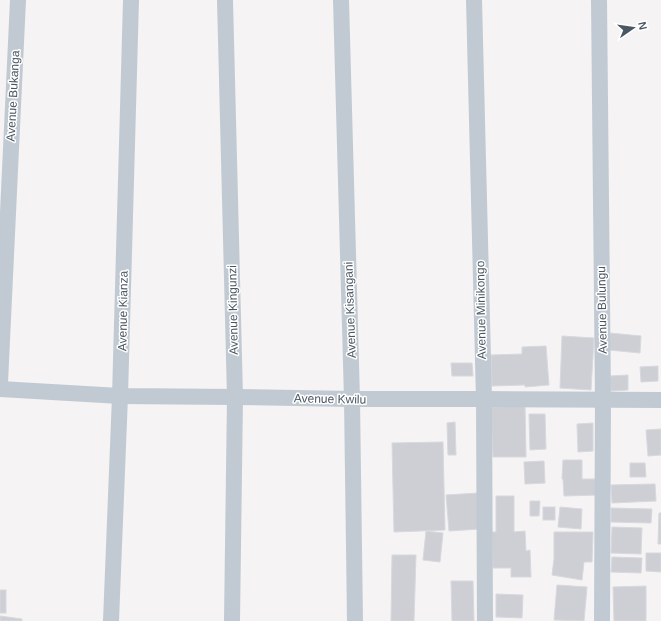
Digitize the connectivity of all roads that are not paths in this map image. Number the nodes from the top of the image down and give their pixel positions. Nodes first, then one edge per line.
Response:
1 (18, 0) edge
2 (131, 0) edge
3 (225, 0) edge
4 (341, 0) edge
5 (474, 0) edge
6 (599, 0) edge
7 (0, 383) edge
8 (0, 389) edge
9 (120, 396) junction
10 (235, 397) junction
11 (352, 399) junction
12 (484, 399) junction
13 (603, 400) junction
14 (661, 400) edge
15 (110, 621) edge
16 (232, 621) edge
17 (355, 621) edge
18 (485, 621) edge
19 (602, 621) edge

1 - 7 street, Avenue Bukanga
2 - 9 street, Avenue Kianza
3 - 10 street, Avenue Kingunzi
4 - 11 street, Avenue Kisangani
5 - 12 street, Avenue Minikongo
6 - 13 street, Avenue Bulungu
8 - 9 street, Avenue Kwilu
9 - 10 street, Avenue Kwilu
9 - 15 street, Avenue Kianza
10 - 11 street, Avenue Kwilu
10 - 16 street, Avenue Kingunzi
11 - 12 street, Avenue Kwilu
11 - 17 street, Avenue Kisangani
12 - 13 street, Avenue Kwilu
12 - 18 street, Avenue Minikongo
13 - 14 street, Avenue Kwilu
13 - 19 street, Avenue Bulungu

